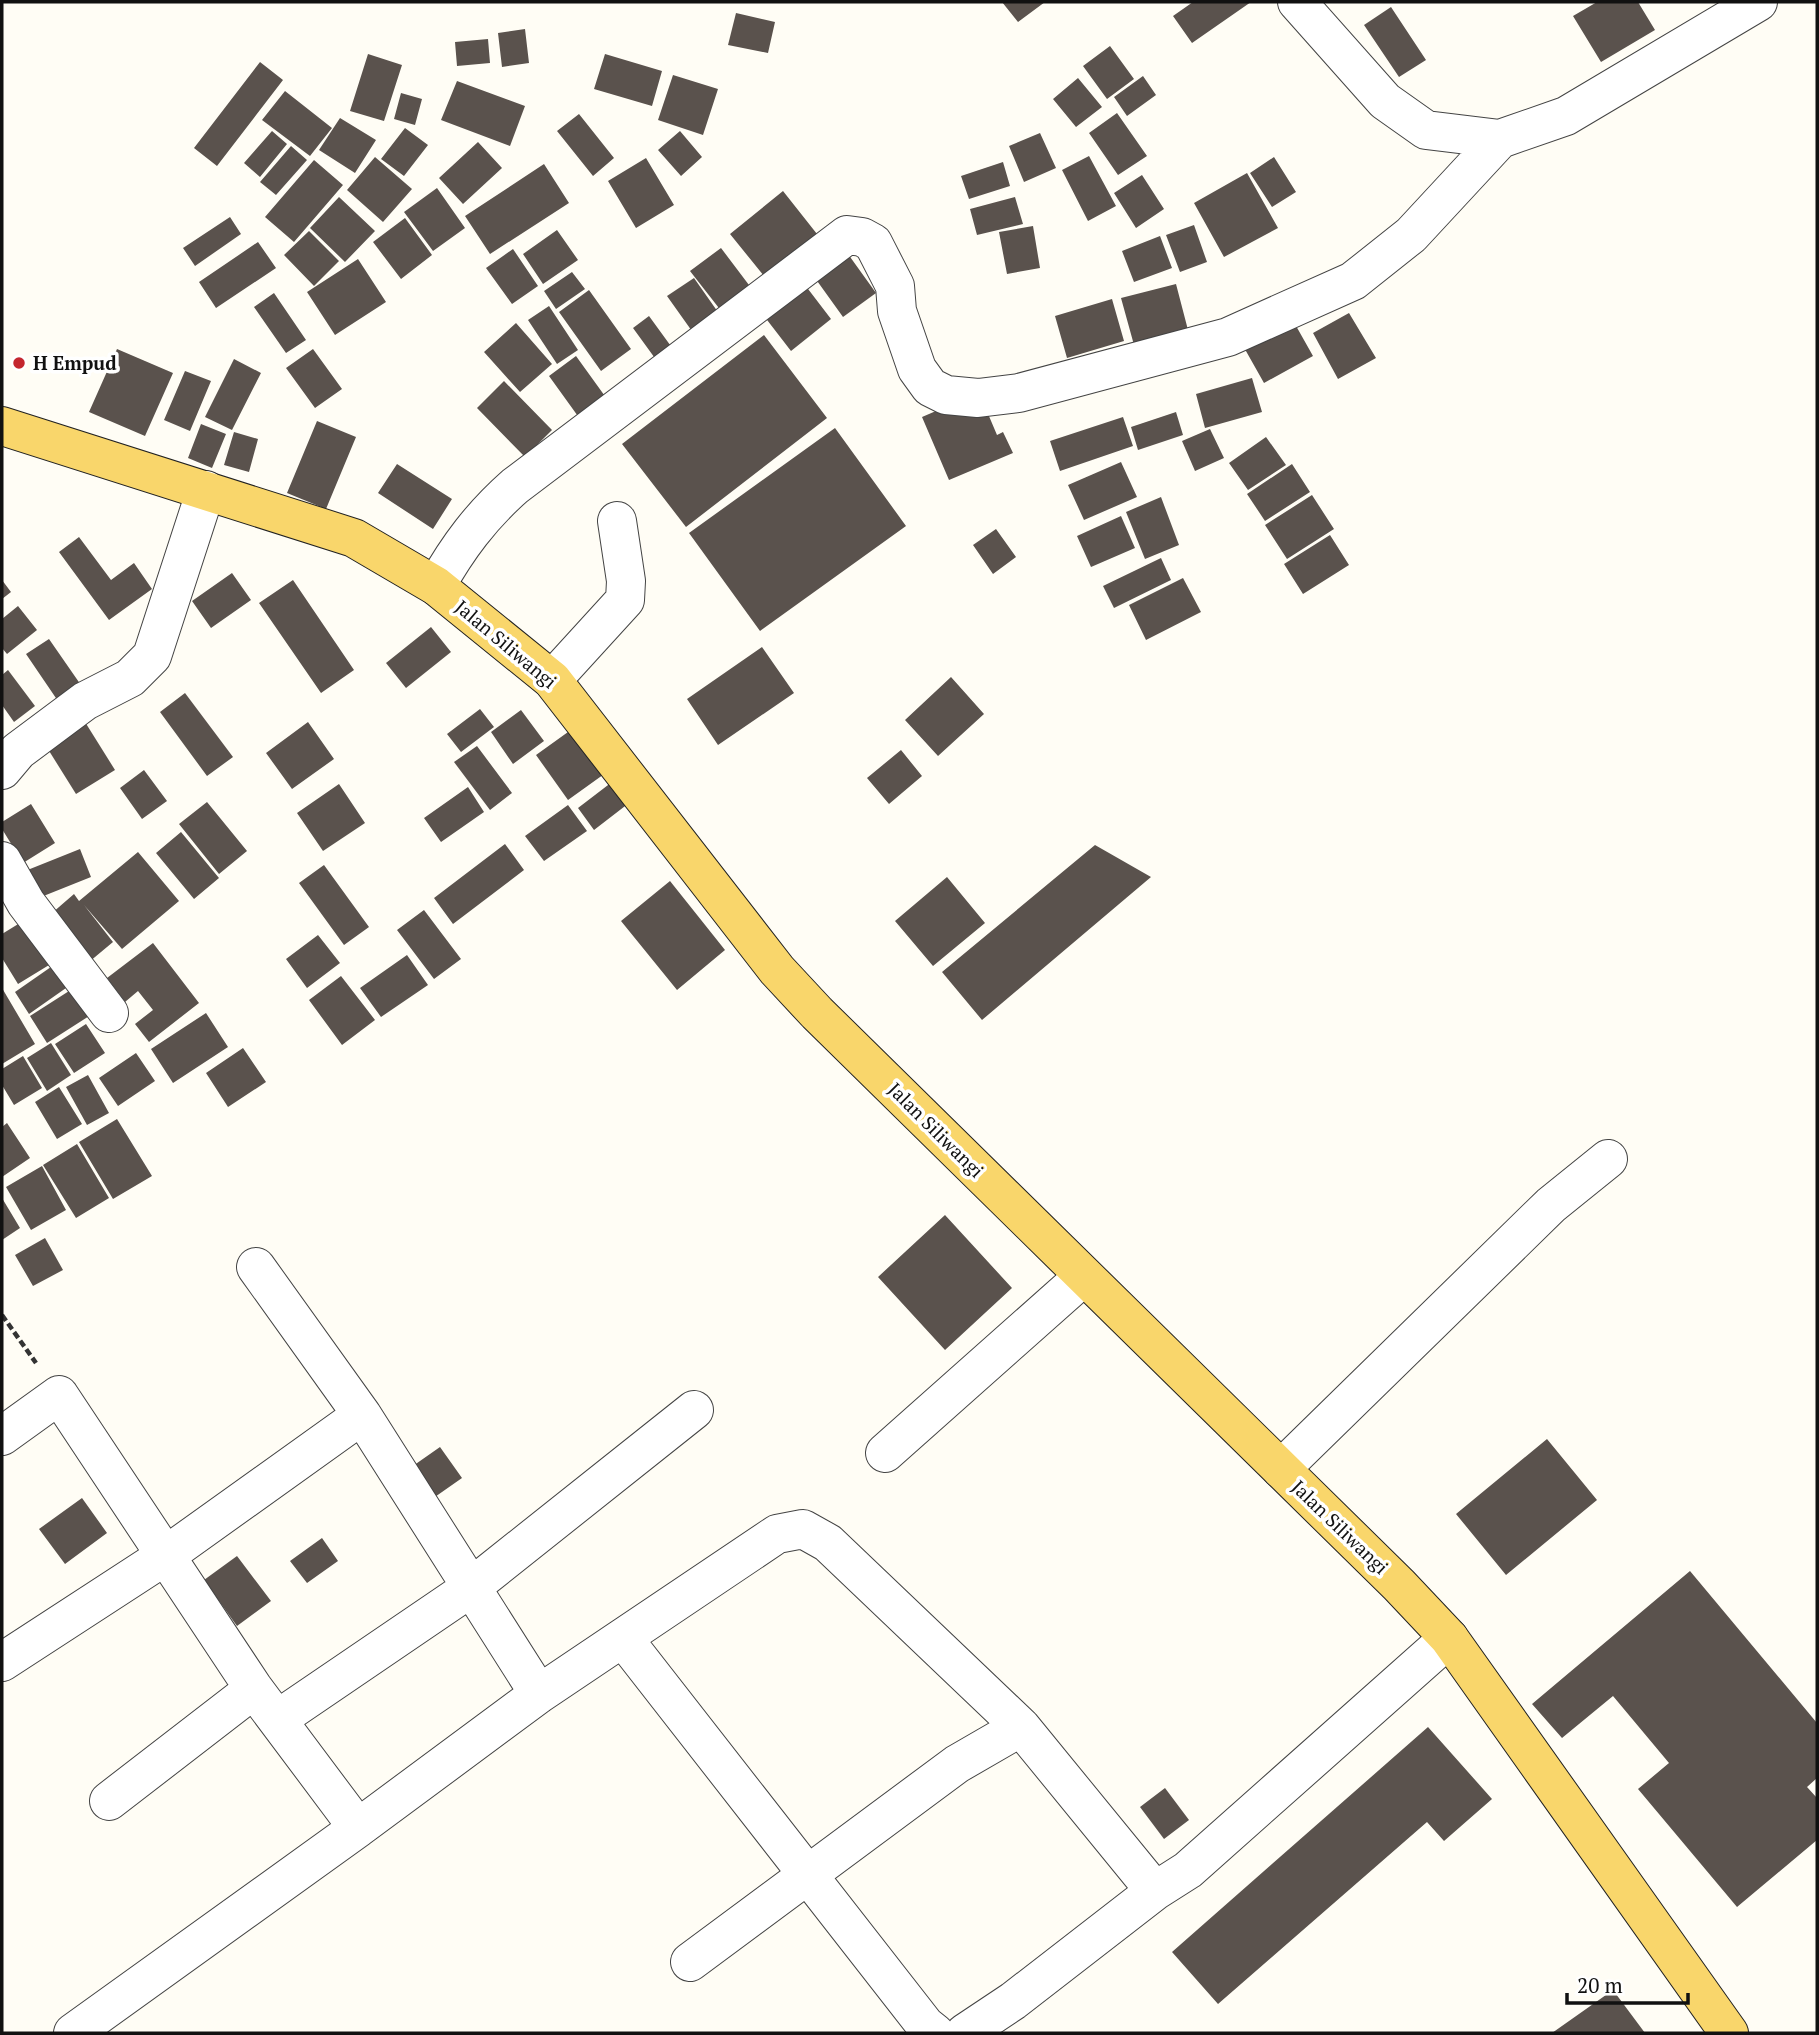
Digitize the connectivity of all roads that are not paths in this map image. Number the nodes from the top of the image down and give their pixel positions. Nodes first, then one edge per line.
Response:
1 (1297, 2) edge
2 (1758, 2) edge
3 (1500, 139) junction
4 (2, 426) edge
5 (206, 490) junction
6 (617, 521) dead end
7 (436, 586) junction
8 (552, 680) junction
9 (2, 770) edge
10 (2, 861) edge
11 (109, 1013) dead end
12 (1608, 1159) dead end
13 (256, 1267) dead end
14 (1083, 1276) junction
15 (694, 1410) dead end
16 (362, 1415) junction
17 (2, 1436) edge
18 (885, 1453) dead end
19 (1280, 1469) junction
20 (165, 1556) junction
21 (469, 1589) junction
22 (623, 1638) junction
23 (1448, 1638) junction
24 (2, 1662) edge
25 (254, 1689) junction
26 (539, 1694) junction
27 (278, 1719) junction
28 (1021, 1727) junction
29 (109, 1801) dead end
30 (358, 1828) junction
31 (807, 1875) junction
32 (1155, 1891) junction
33 (690, 1962) dead end
34 (73, 2033) edge
35 (935, 2033) edge
36 (965, 2033) edge
37 (1729, 2033) edge

1 - 3 street
2 - 3 street
3 - 7 street
4 - 5 main road, Jalan Siliwangi
5 - 7 main road, Jalan Siliwangi
5 - 9 street
6 - 8 street
7 - 8 main road, Jalan Siliwangi
8 - 14 main road, Jalan Siliwangi
10 - 11 street
12 - 19 street
13 - 16 street
14 - 18 street
14 - 19 main road, Jalan Siliwangi
15 - 21 street
16 - 20 street
16 - 21 street
17 - 20 street
19 - 23 main road, Jalan Siliwangi
20 - 24 street
20 - 25 street
21 - 26 street
21 - 27 street
22 - 26 street
22 - 28 street
22 - 31 street
23 - 32 street
23 - 37 main road, Jalan Siliwangi
25 - 27 street
25 - 29 street
26 - 30 street
27 - 30 street
28 - 31 street
28 - 32 street
30 - 34 street
31 - 33 street
31 - 35 street
32 - 36 street

